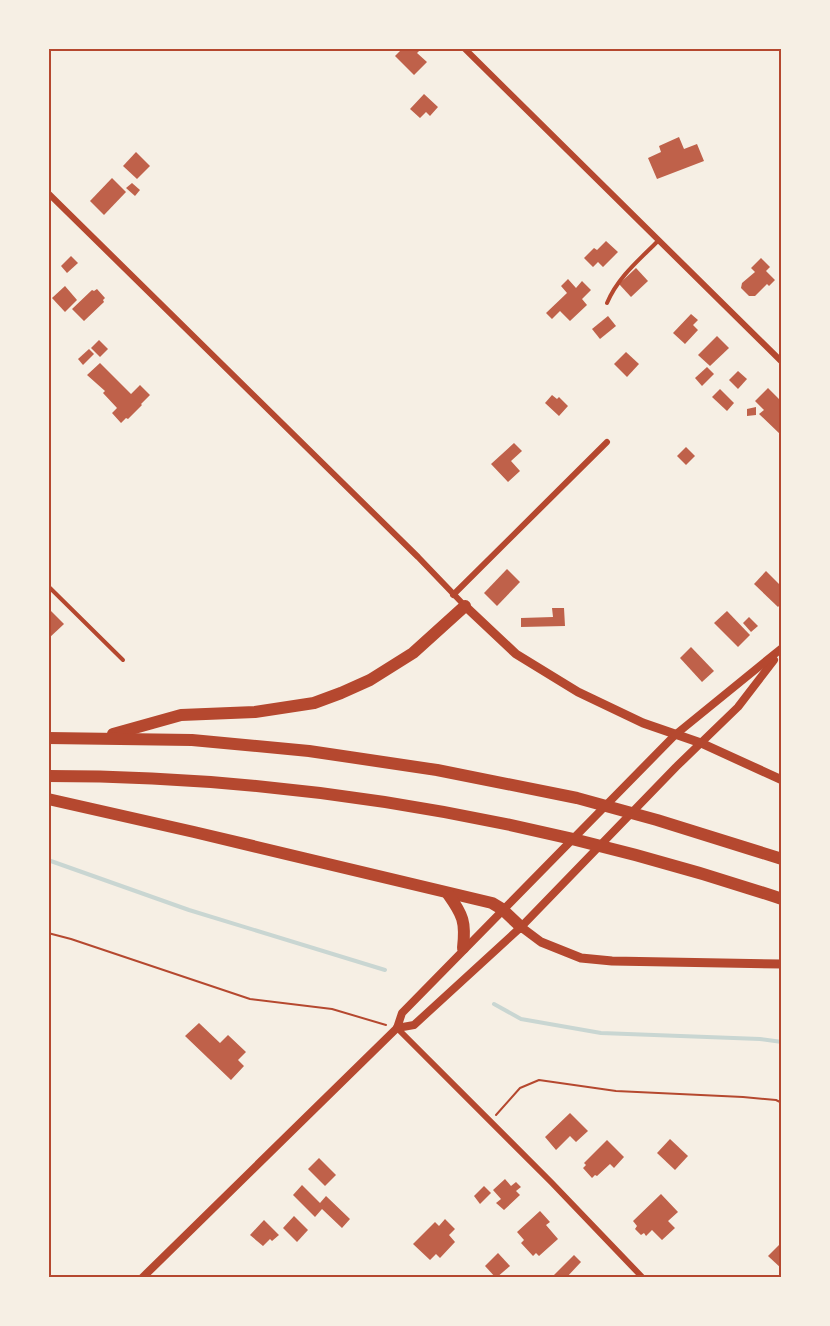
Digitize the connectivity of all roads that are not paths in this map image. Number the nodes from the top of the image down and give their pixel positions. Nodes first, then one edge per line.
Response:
1 (464, 48) edge
2 (48, 193) edge
3 (658, 240) junction
4 (608, 303) dead end
5 (782, 362) edge
6 (607, 442) dead end
7 (48, 586) edge
8 (453, 595) junction
9 (465, 606) junction
10 (782, 649) edge
11 (123, 660) dead end
12 (675, 735) junction
13 (48, 738) edge
14 (99, 738) junction
15 (701, 743) junction
16 (48, 776) edge
17 (782, 780) edge
18 (48, 799) edge
19 (782, 860) edge
20 (448, 894) junction
21 (782, 899) edge
22 (502, 909) junction
23 (521, 927) junction
24 (463, 948) junction
25 (782, 964) edge
26 (397, 1028) junction
27 (141, 1278) edge
28 (643, 1278) edge

1 - 3 street
2 - 8 street
3 - 4 lane
3 - 5 street
6 - 8 street
7 - 11 lane
8 - 9 street
9 - 12 main road
9 - 14 highway
10 - 12 street
10 - 15 street
12 - 15 main road
12 - 22 street
13 - 14 highway
14 - 19 highway
15 - 17 main road
15 - 23 street
16 - 21 highway
18 - 20 highway
20 - 22 highway
20 - 24 highway
22 - 23 highway
22 - 24 street
23 - 25 main road
23 - 26 street
24 - 26 street
26 - 27 street
26 - 28 street

